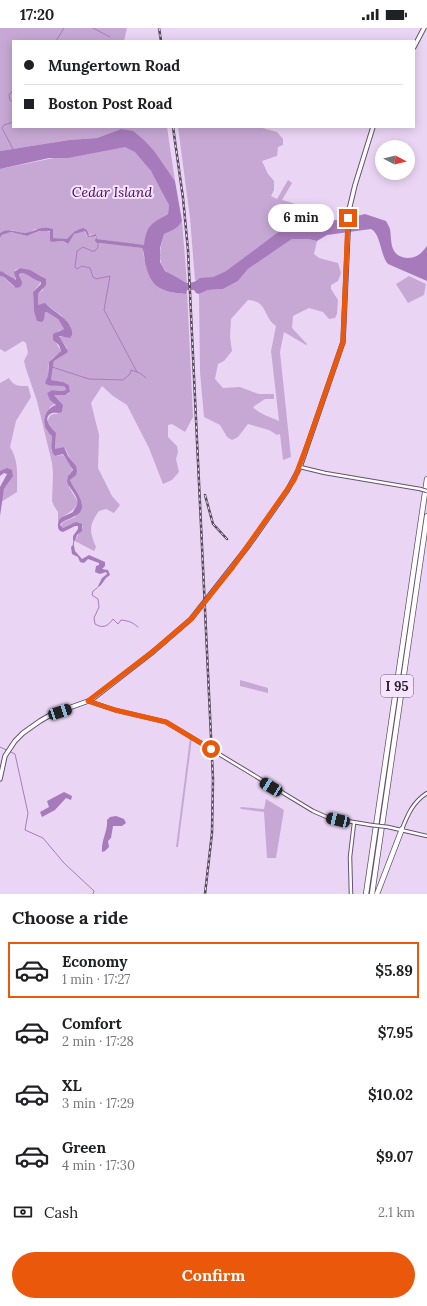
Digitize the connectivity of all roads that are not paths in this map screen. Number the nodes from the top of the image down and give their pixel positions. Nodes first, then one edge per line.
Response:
1 (424, 28) edge
2 (415, 45) edge
3 (373, 128) edge
4 (300, 467) junction
5 (427, 479) edge
6 (427, 491) edge
7 (427, 516) edge
8 (88, 701) junction
9 (0, 779) edge
10 (427, 794) edge
11 (354, 822) junction
12 (402, 829) junction
13 (427, 836) edge
14 (351, 894) edge
15 (366, 894) edge
16 (372, 894) edge
17 (378, 894) edge

1 - 2 main road
3 - 4 main road
4 - 6 street, bridge
4 - 8 main road
5 - 15 highway, I 95
7 - 16 highway, I 95
8 - 9 main road
8 - 11 street
10 - 12 street
11 - 12 street, bridge
11 - 14 street
12 - 13 street
12 - 17 highway

